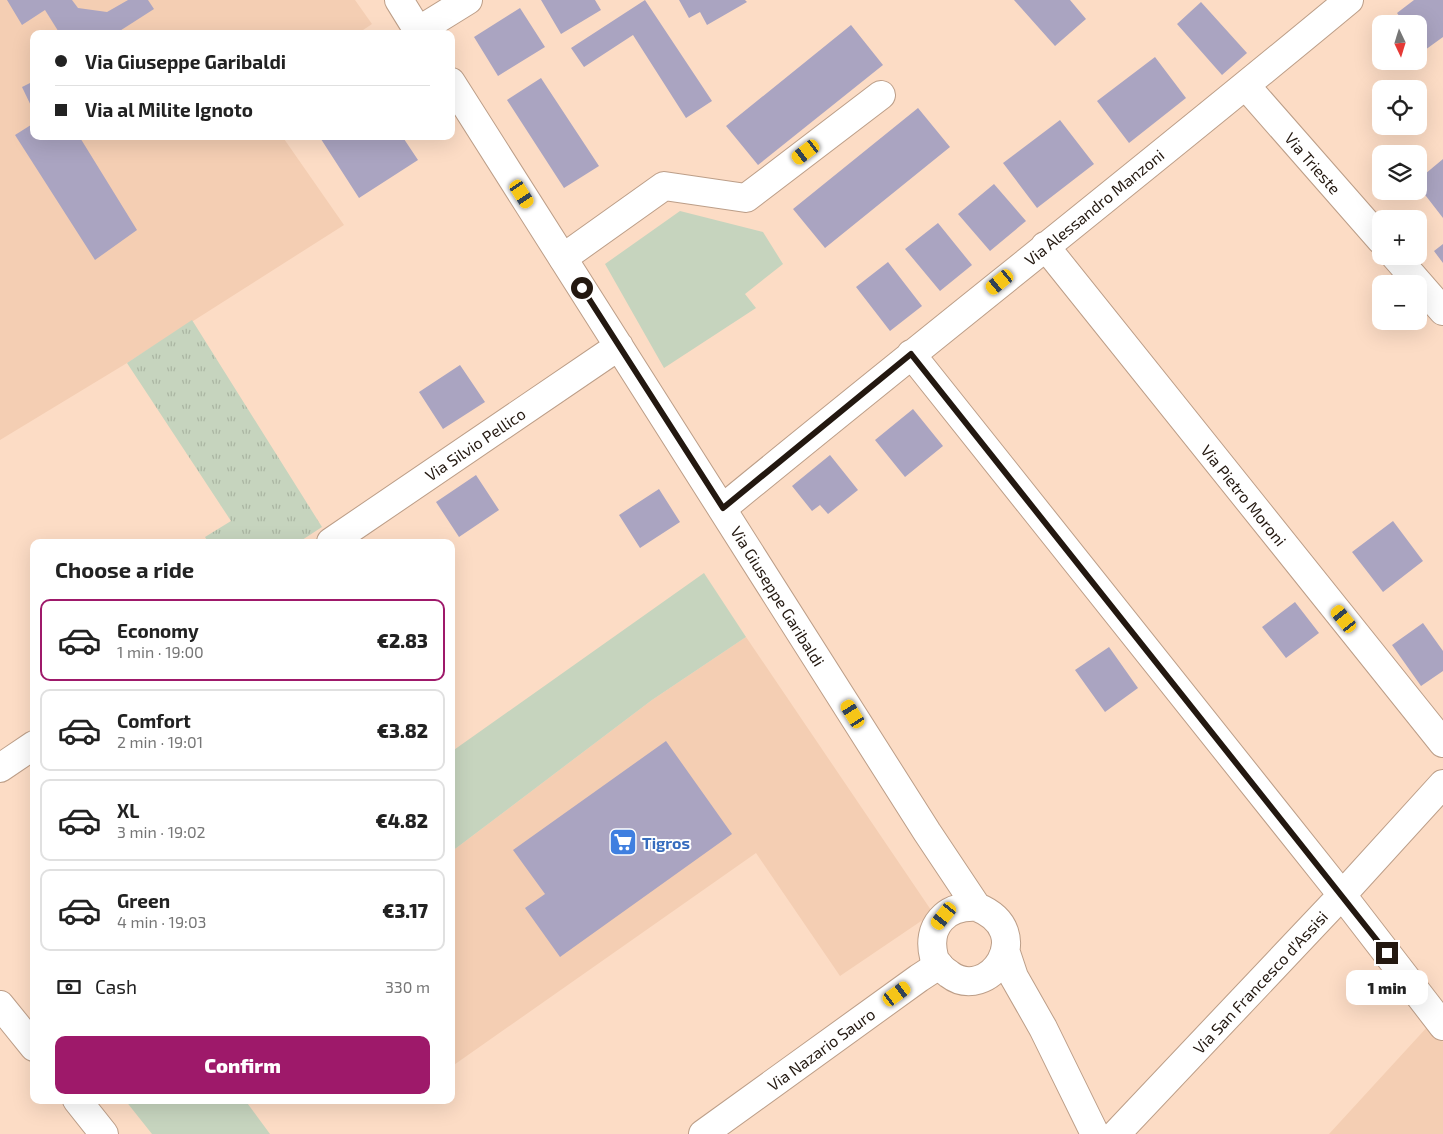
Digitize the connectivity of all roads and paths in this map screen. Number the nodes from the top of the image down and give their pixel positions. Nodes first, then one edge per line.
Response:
1 (399, 0) edge
2 (468, 0) edge
3 (1349, 0) edge
4 (418, 30) edge
5 (422, 30) edge
6 (1246, 86) junction
7 (455, 88) edge
8 (881, 95) dead end
9 (1372, 230) edge
10 (1045, 246) junction
11 (563, 258) junction
12 (1403, 265) edge
13 (1443, 311) edge
14 (620, 346) junction
15 (911, 354) junction
16 (723, 508) junction
17 (335, 539) edge
18 (1443, 743) edge
19 (30, 748) edge
20 (0, 768) edge
21 (1443, 784) edge
22 (927, 832) junction
23 (1342, 895) junction
24 (977, 907) junction
25 (949, 913) junction
26 (1005, 950) junction
27 (931, 968) junction
28 (970, 980) junction
29 (0, 1004) edge
30 (1443, 1026) edge
31 (1043, 1028) junction
32 (30, 1042) edge
33 (79, 1104) edge
34 (104, 1134) edge
35 (703, 1134) edge
36 (1095, 1134) edge
37 (1116, 1134) edge

1 - 4 street
2 - 5 street
3 - 6 street, Via Alessandro Manzoni
6 - 9 street, Via Trieste
6 - 10 street, Via Alessandro Manzoni
7 - 11 street, Via Giuseppe Garibaldi
8 - 11 street
10 - 15 street, Via Alessandro Manzoni
10 - 18 street, Via Pietro Moroni
11 - 14 street, Via Giuseppe Garibaldi
12 - 13 street
14 - 16 street, Via Giuseppe Garibaldi
14 - 17 street, Via Silvio Pellico
15 - 16 street, Via Alessandro Manzoni
15 - 23 street
16 - 22 street, Via Giuseppe Garibaldi
19 - 20 street
21 - 23 street, Via San Francesco d'Assisi
22 - 24 street, Via Giuseppe Garibaldi
22 - 25 street, Via Giuseppe Garibaldi
23 - 30 street
23 - 37 street, Via San Francesco d'Assisi
24 - 25 street
24 - 26 street, Via Giuseppe Garibaldi
25 - 27 street
26 - 28 street
26 - 31 street, Via Giuseppe Garibaldi
27 - 28 street
27 - 35 street, Via Nazario Sauro
28 - 31 street, Via Giuseppe Garibaldi
29 - 32 street
31 - 36 street, Via Giuseppe Garibaldi
33 - 34 street

